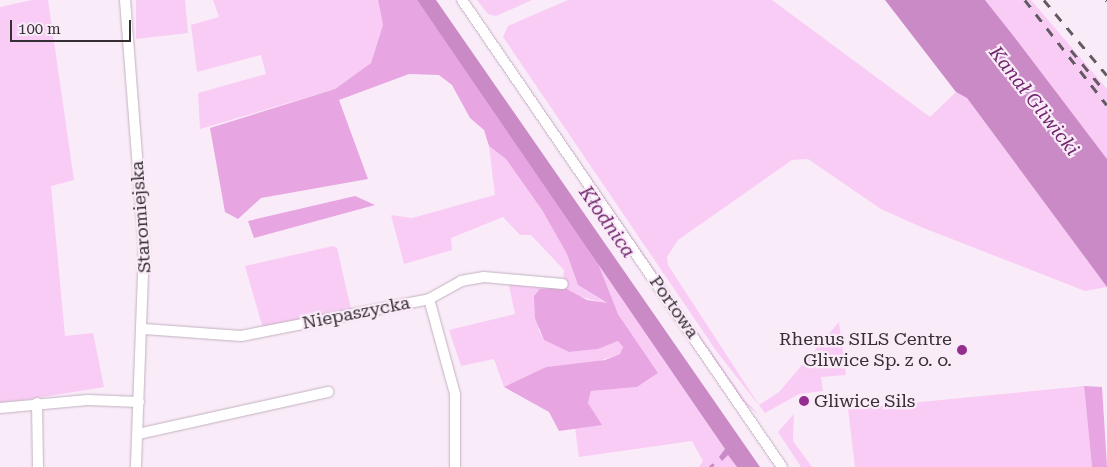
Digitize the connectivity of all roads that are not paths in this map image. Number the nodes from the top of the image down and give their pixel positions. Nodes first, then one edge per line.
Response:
1 (125, 0) edge
2 (462, 0) edge
3 (563, 284) dead end
4 (429, 299) junction
5 (144, 329) junction
6 (328, 392) dead end
7 (139, 402) junction
8 (37, 403) junction
9 (0, 408) edge
10 (138, 434) junction
11 (38, 467) edge
12 (136, 467) edge
13 (455, 467) edge
14 (782, 467) edge

1 - 5 street, Staromiejska
2 - 14 street, Portowa
3 - 4 street
4 - 5 street, Niepaszycka
4 - 13 street, Niepaszycka
5 - 7 street, Staromiejska
6 - 10 street
7 - 8 street
7 - 10 street, Staromiejska
8 - 9 street
8 - 11 street
10 - 12 street, Staromiejska

